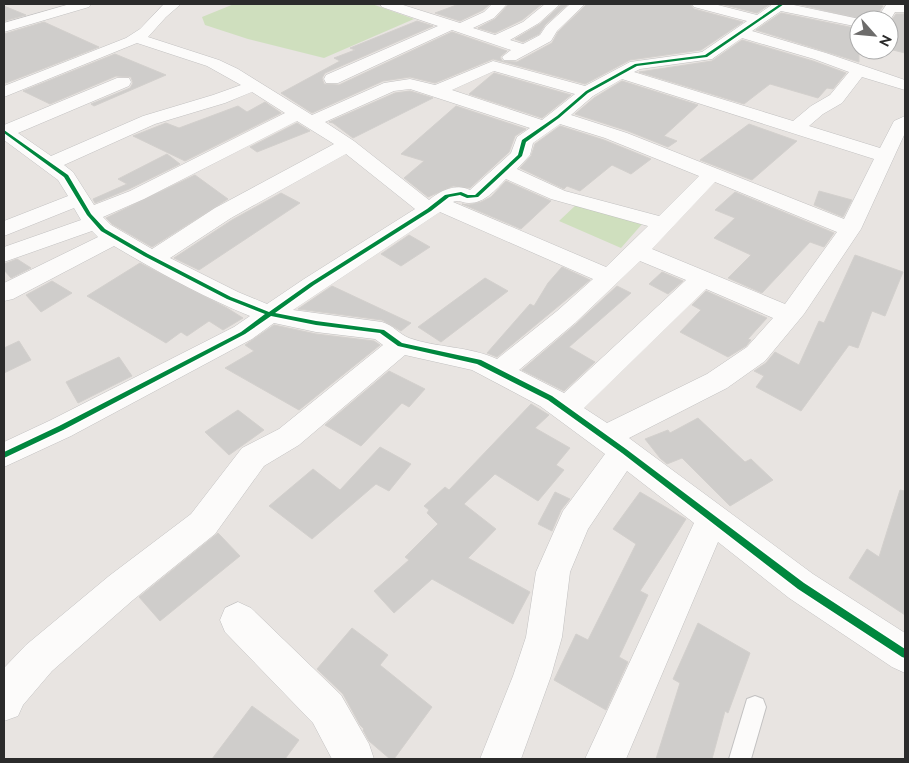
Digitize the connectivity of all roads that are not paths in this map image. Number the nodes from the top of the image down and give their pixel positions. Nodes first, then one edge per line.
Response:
1 (84, 4) edge
2 (389, 4) edge
3 (500, 4) edge
4 (553, 4) edge
5 (578, 4) edge
6 (699, 4) edge
7 (166, 5) edge
8 (781, 5) edge
9 (839, 6) dead end
10 (905, 8) edge
11 (890, 10) edge
12 (827, 18) junction
13 (760, 20) junction
14 (849, 22) edge
15 (456, 27) junction
16 (4, 28) edge
17 (741, 33) junction
18 (136, 38) junction
19 (498, 39) junction
20 (526, 50) junction
21 (83, 61) junction
22 (493, 66) junction
23 (859, 70) junction
24 (620, 73) junction
25 (332, 79) dead end
26 (905, 85) edge
27 (252, 86) junction
28 (437, 91) junction
29 (4, 92) edge
30 (587, 92) junction
31 (306, 117) junction
32 (905, 121) edge
33 (552, 122) junction
34 (796, 128) junction
35 (4, 131) edge
36 (347, 145) junction
37 (886, 156) junction
38 (50, 164) junction
39 (505, 171) junction
40 (713, 173) junction
41 (434, 206) junction
42 (87, 212) junction
43 (664, 224) junction
44 (4, 229) edge
45 (850, 229) junction
46 (115, 237) junction
47 (638, 251) junction
48 (4, 255) edge
49 (152, 259) junction
50 (609, 277) junction
51 (702, 278) junction
52 (4, 293) edge
53 (270, 314) junction
54 (789, 315) junction
55 (400, 345) junction
56 (499, 372) junction
57 (565, 409) junction
58 (615, 444) junction
59 (4, 455) edge
60 (712, 519) junction
61 (238, 620) dead end
62 (905, 654) edge
63 (4, 702) edge
64 (755, 707) dead end
65 (354, 759) edge
66 (500, 759) edge
67 (605, 759) edge
68 (740, 759) edge

1 - 16 street
2 - 15 street
3 - 15 street
4 - 19 street
5 - 20 street
6 - 13 street
7 - 18 street
8 - 12 street
8 - 13 street
9 - 12 street
10 - 11 street
12 - 14 street
13 - 17 street
15 - 19 street
15 - 25 street
17 - 23 street
17 - 24 street
18 - 21 street
18 - 27 street
19 - 20 street
20 - 22 street
21 - 29 street
21 - 35 street
22 - 28 street
22 - 30 street
23 - 26 street
23 - 34 street
24 - 30 street
24 - 34 street
27 - 31 street
27 - 38 street
28 - 31 street
28 - 33 street
30 - 33 street
31 - 36 street
31 - 42 street
32 - 37 street
33 - 39 street
33 - 40 street
34 - 37 street
35 - 38 street
36 - 41 street
36 - 49 street
37 - 45 street
38 - 42 street
39 - 41 street
39 - 43 street
40 - 43 street
40 - 45 street
41 - 50 street
41 - 53 street
42 - 44 street
42 - 46 street
42 - 48 street
43 - 47 street
45 - 54 street
46 - 49 street
46 - 52 street
47 - 50 street
47 - 51 street
49 - 53 street
50 - 56 street
51 - 54 street
51 - 57 street
53 - 55 street
53 - 59 street
54 - 58 street
55 - 56 street
55 - 63 street
56 - 57 street
57 - 58 street
58 - 60 street
58 - 66 street
60 - 62 street
60 - 67 street
61 - 65 street
64 - 68 lane

